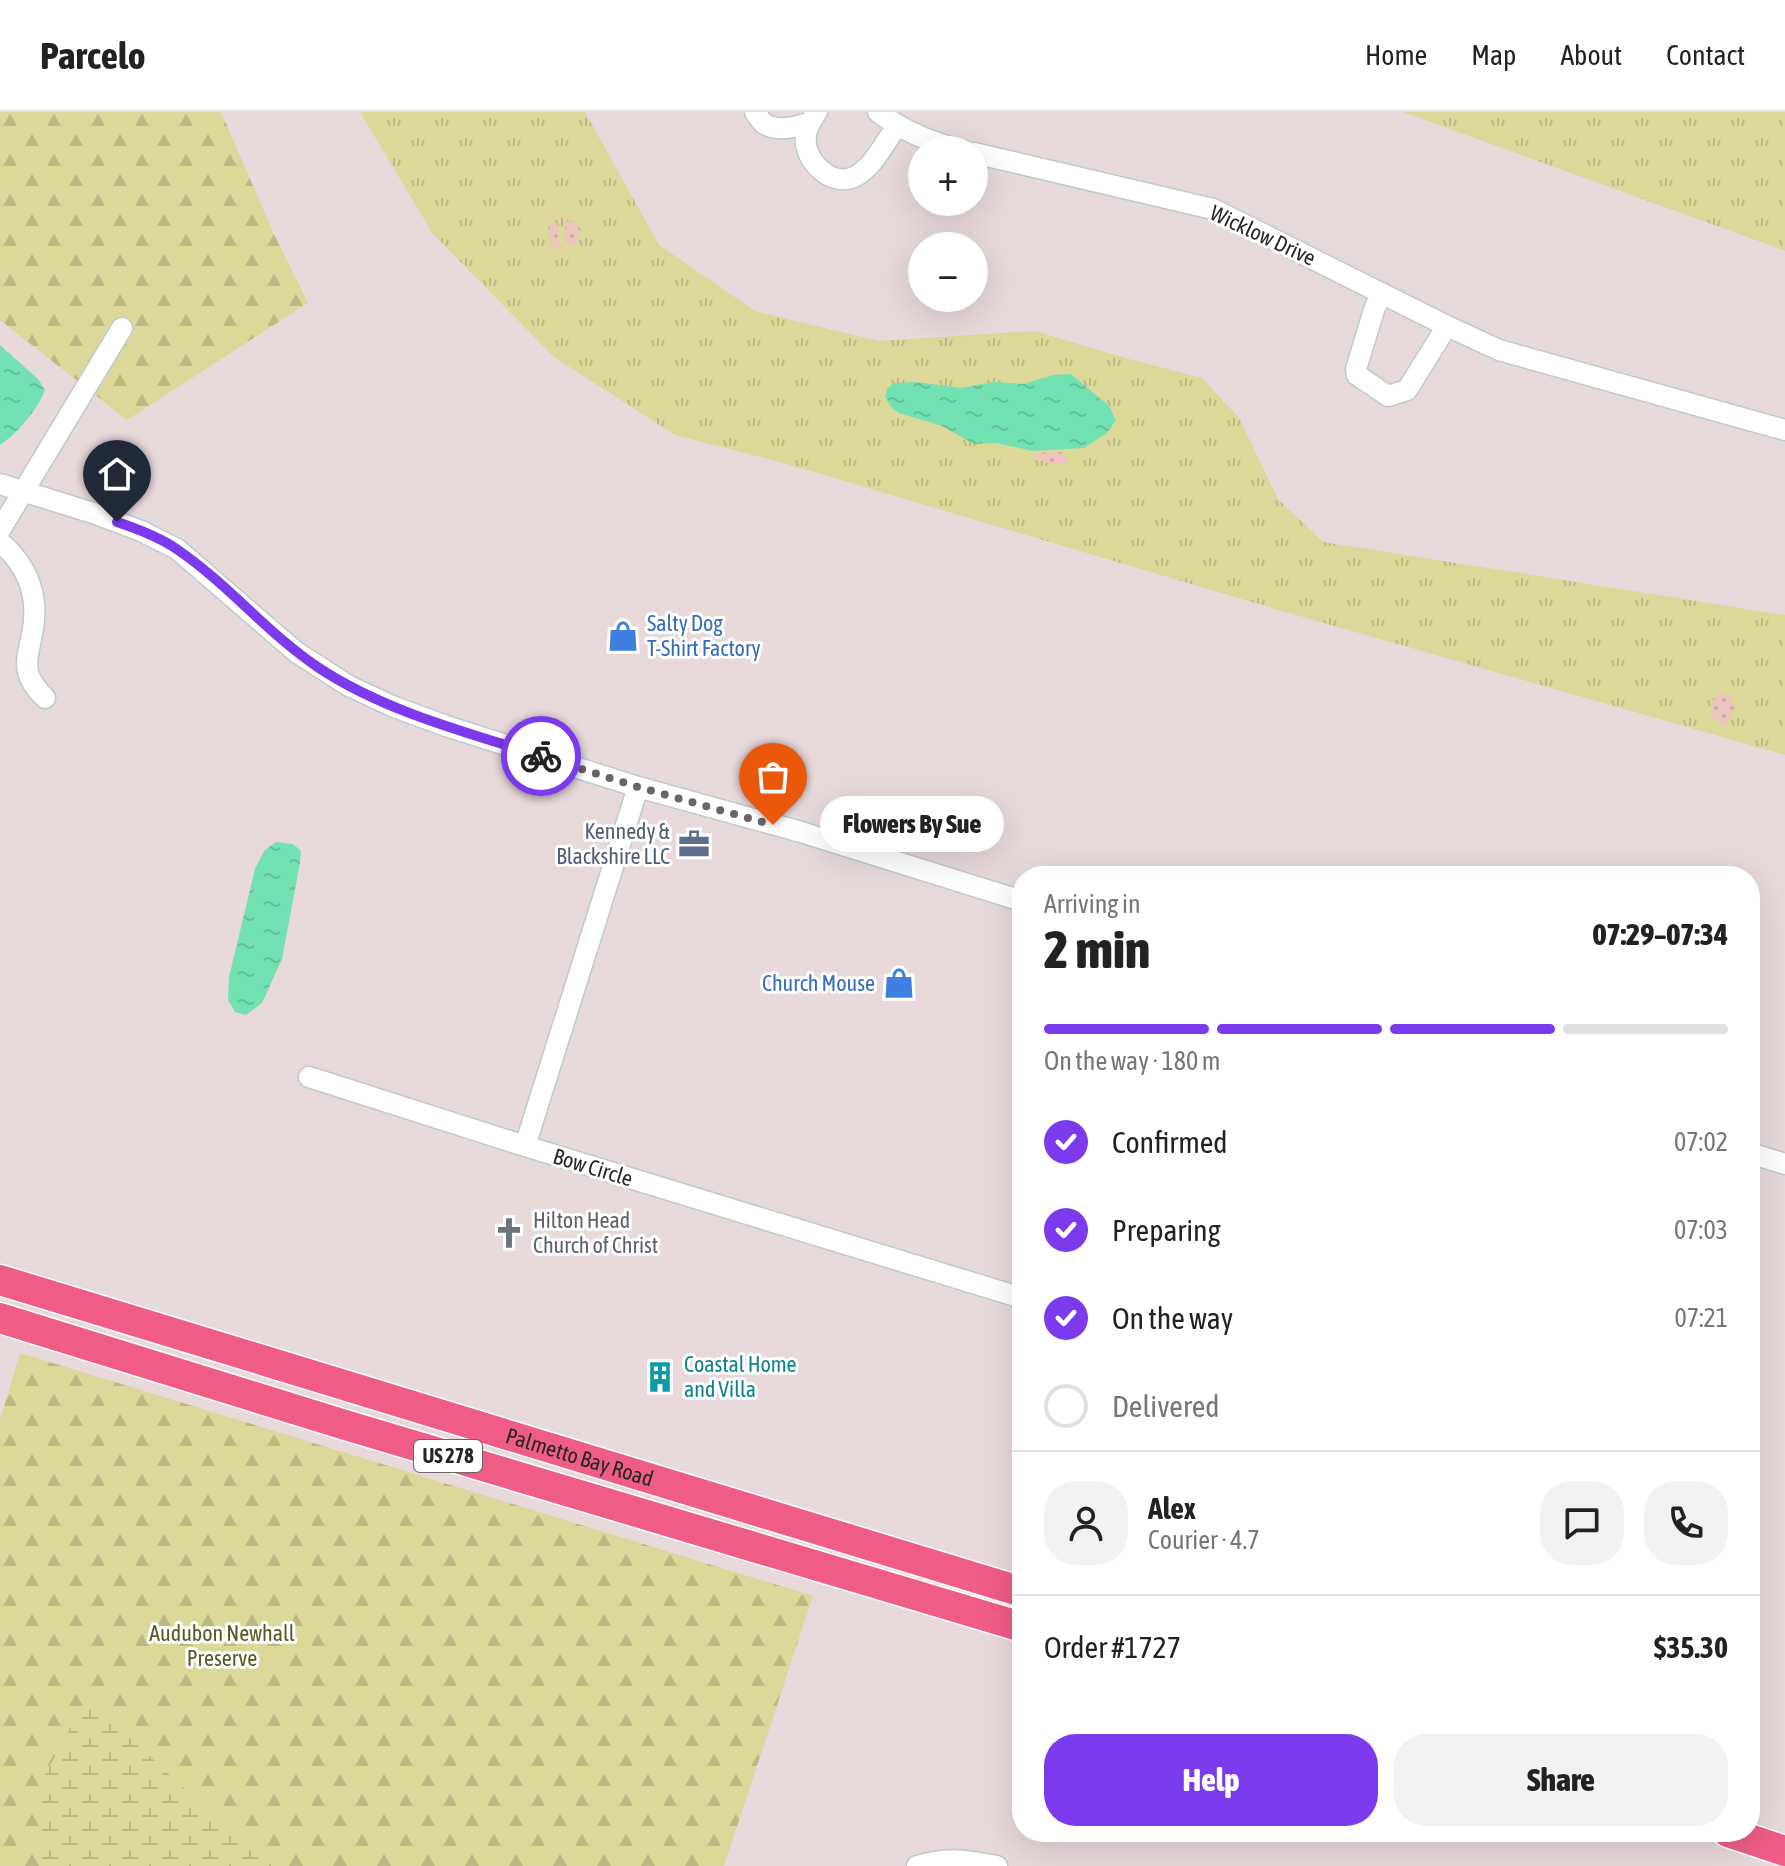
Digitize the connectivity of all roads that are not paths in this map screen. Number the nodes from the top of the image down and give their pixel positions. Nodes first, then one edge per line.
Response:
1 (755, 112) edge
2 (878, 112) edge
3 (814, 117) edge
4 (897, 126) junction
5 (920, 136) edge
6 (988, 156) edge
7 (1382, 293) junction
8 (1447, 326) junction
9 (122, 328) dead end
10 (1785, 430) edge
11 (0, 484) edge
12 (23, 491) junction
13 (0, 530) edge
14 (0, 542) edge
15 (45, 698) dead end
16 (638, 787) junction
17 (1012, 898) edge
18 (309, 1077) dead end
19 (525, 1146) junction
20 (1760, 1156) edge
21 (1785, 1164) edge
22 (0, 1280) edge
23 (1012, 1295) edge
24 (0, 1318) edge
25 (1012, 1589) edge
26 (1012, 1624) edge
27 (1758, 1842) edge
28 (1785, 1851) edge
29 (917, 1866) edge
30 (997, 1866) edge

1 - 3 street
2 - 4 street
3 - 4 street
4 - 5 street
6 - 7 street, Wicklow Drive
7 - 8 street, Wicklow Drive
7 - 8 street
8 - 10 street, Wicklow Drive
9 - 12 street
11 - 12 street
12 - 13 street
12 - 16 street
14 - 15 street
16 - 17 street
16 - 19 street, Bow Circle
18 - 19 street
19 - 23 street, Bow Circle
20 - 21 street
22 - 25 highway, Palmetto Bay Road / US 278
24 - 26 highway, Palmetto Bay Road / US 278
27 - 28 highway
29 - 30 street

